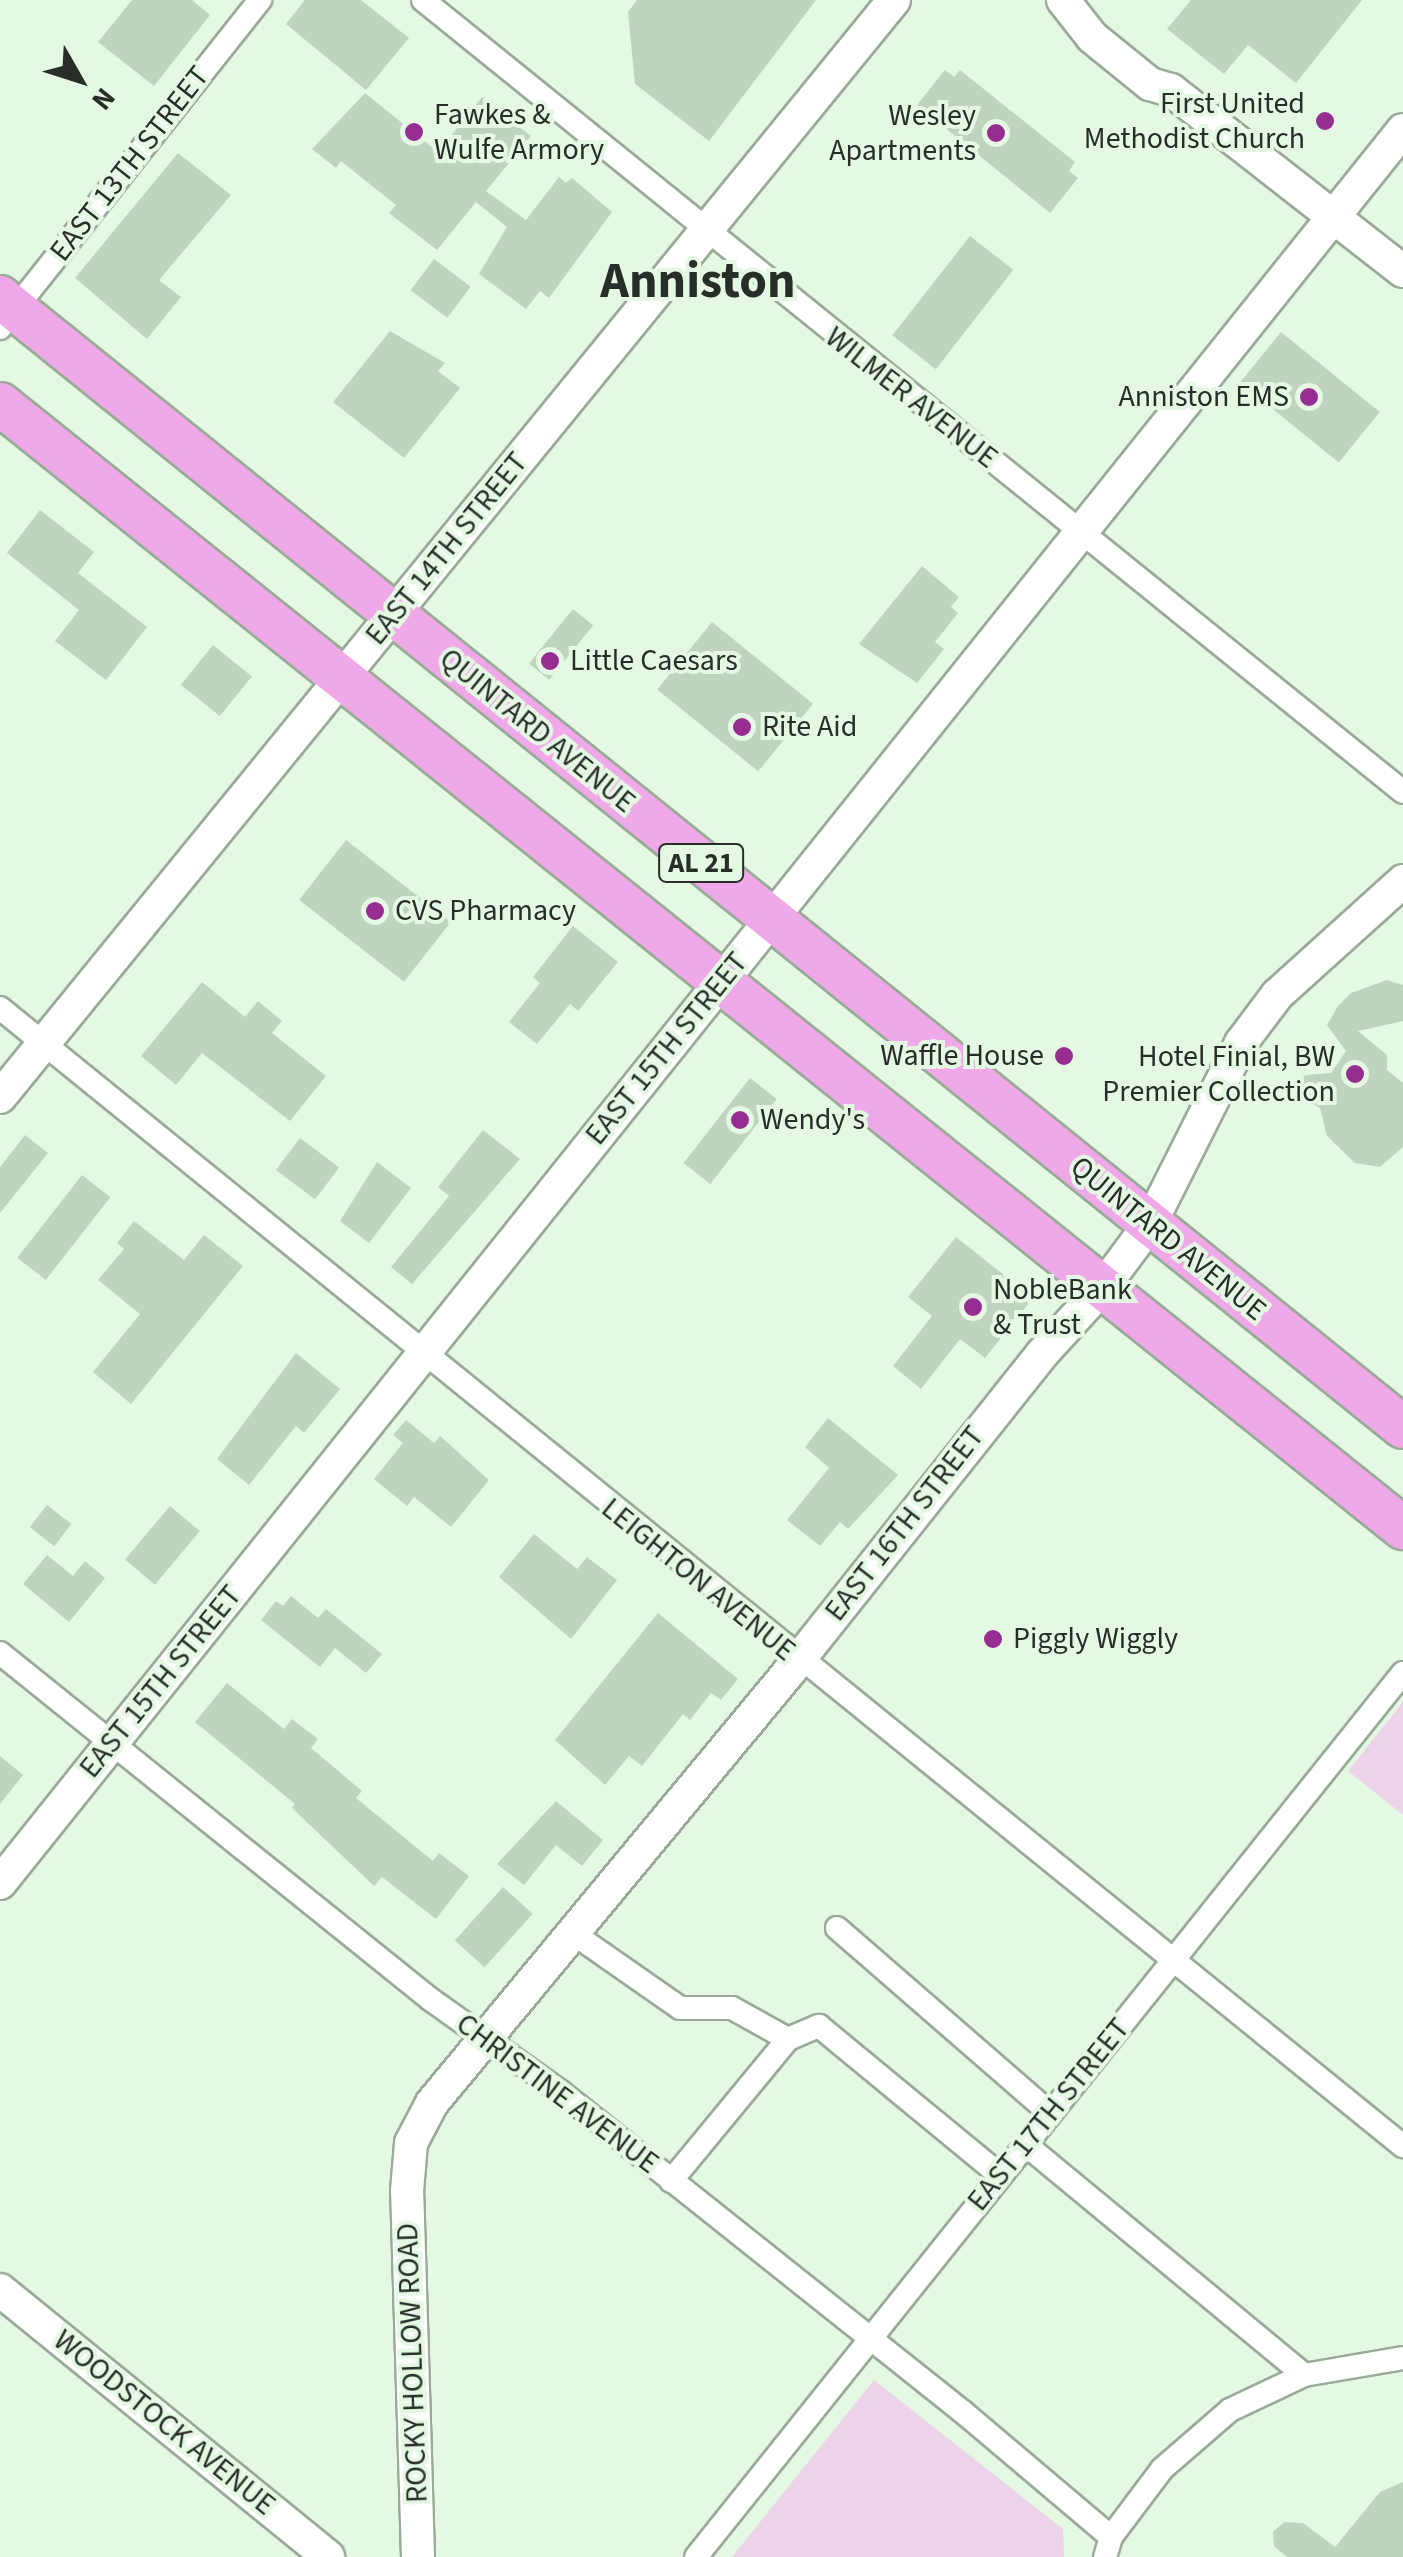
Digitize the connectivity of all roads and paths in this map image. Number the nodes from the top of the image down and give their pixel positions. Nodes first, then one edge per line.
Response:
1 (260, 0) edge
2 (423, 0) edge
3 (894, 0) edge
4 (1072, 8) edge
5 (1403, 130) edge
6 (1334, 216) junction
7 (704, 233) junction
8 (1403, 271) edge
9 (5, 311) edge
10 (0, 404) edge
11 (1080, 532) junction
12 (393, 615) junction
13 (340, 680) junction
14 (1403, 792) edge
15 (1403, 882) edge
16 (771, 919) junction
17 (721, 982) junction
18 (0, 1008) edge
19 (45, 1042) junction
20 (0, 1098) edge
21 (1150, 1224) junction
22 (1103, 1288) junction
23 (428, 1349) junction
24 (1403, 1427) edge
25 (1403, 1528) edge
26 (0, 1653) edge
27 (798, 1661) junction
28 (1403, 1673) edge
29 (110, 1745) junction
30 (0, 1883) edge
31 (838, 1928) dead end
32 (574, 1934) junction
33 (1173, 1961) junction
34 (488, 2038) junction
35 (788, 2038) junction
36 (1050, 2112) junction
37 (1025, 2144) junction
38 (1403, 2146) edge
39 (409, 2170) joint
40 (1000, 2175) junction
41 (672, 2181) junction
42 (0, 2290) edge
43 (870, 2338) junction
44 (1403, 2358) edge
45 (1304, 2375) junction
46 (1108, 2547) edge
47 (328, 2557) edge
48 (418, 2557) edge
49 (696, 2557) edge

1 - 9 street, EAST 13TH STREET
2 - 7 street, WILMER AVENUE
3 - 7 street, EAST 14TH STREET
4 - 6 street
5 - 6 street, EAST 15TH STREET
6 - 8 street
6 - 11 street, EAST 15TH STREET
7 - 11 street, WILMER AVENUE
7 - 12 street, EAST 14TH STREET
9 - 12 highway, QUINTARD AVENUE / AL 21
10 - 13 highway, AL 21
11 - 14 street, WILMER AVENUE
11 - 16 street, EAST 15TH STREET
12 - 13 street, EAST 14TH STREET
12 - 16 highway, QUINTARD AVENUE / AL 21
13 - 17 highway, AL 21
13 - 19 street, EAST 14TH STREET
15 - 21 street, EAST 16TH STREET
16 - 17 street, EAST 15TH STREET
16 - 21 highway, QUINTARD AVENUE / AL 21
17 - 22 highway, AL 21
17 - 23 street, EAST 15TH STREET
18 - 19 street, LEIGHTON AVENUE
19 - 20 street, EAST 14TH STREET
19 - 23 street, LEIGHTON AVENUE
21 - 22 street, EAST 16TH STREET
21 - 24 highway, QUINTARD AVENUE / AL 21
22 - 25 highway, AL 21
22 - 27 street, EAST 16TH STREET
23 - 27 street, LEIGHTON AVENUE
23 - 29 street, EAST 15TH STREET
26 - 29 street, CHRISTINE AVENUE
27 - 32 street, EAST 16TH STREET
27 - 33 street, LEIGHTON AVENUE
28 - 33 street, EAST 17TH STREET
29 - 30 street, EAST 15TH STREET
29 - 34 street, CHRISTINE AVENUE
31 - 36 street
32 - 34 street, EAST 16TH STREET
32 - 35 street
33 - 36 street, EAST 17TH STREET
33 - 38 street, LEIGHTON AVENUE
34 - 39 street, EAST 16TH STREET
34 - 41 street, CHRISTINE AVENUE
35 - 40 street
35 - 41 street
36 - 37 street, EAST 17TH STREET
37 - 40 street, EAST 17TH STREET
37 - 45 street
39 - 48 street, ROCKY HOLLOW ROAD
40 - 43 street, EAST 17TH STREET
41 - 43 street, CHRISTINE AVENUE
42 - 47 street, WOODSTOCK AVENUE
43 - 46 street, CHRISTINE AVENUE
43 - 49 street, EAST 17TH STREET
44 - 45 street
45 - 46 street

